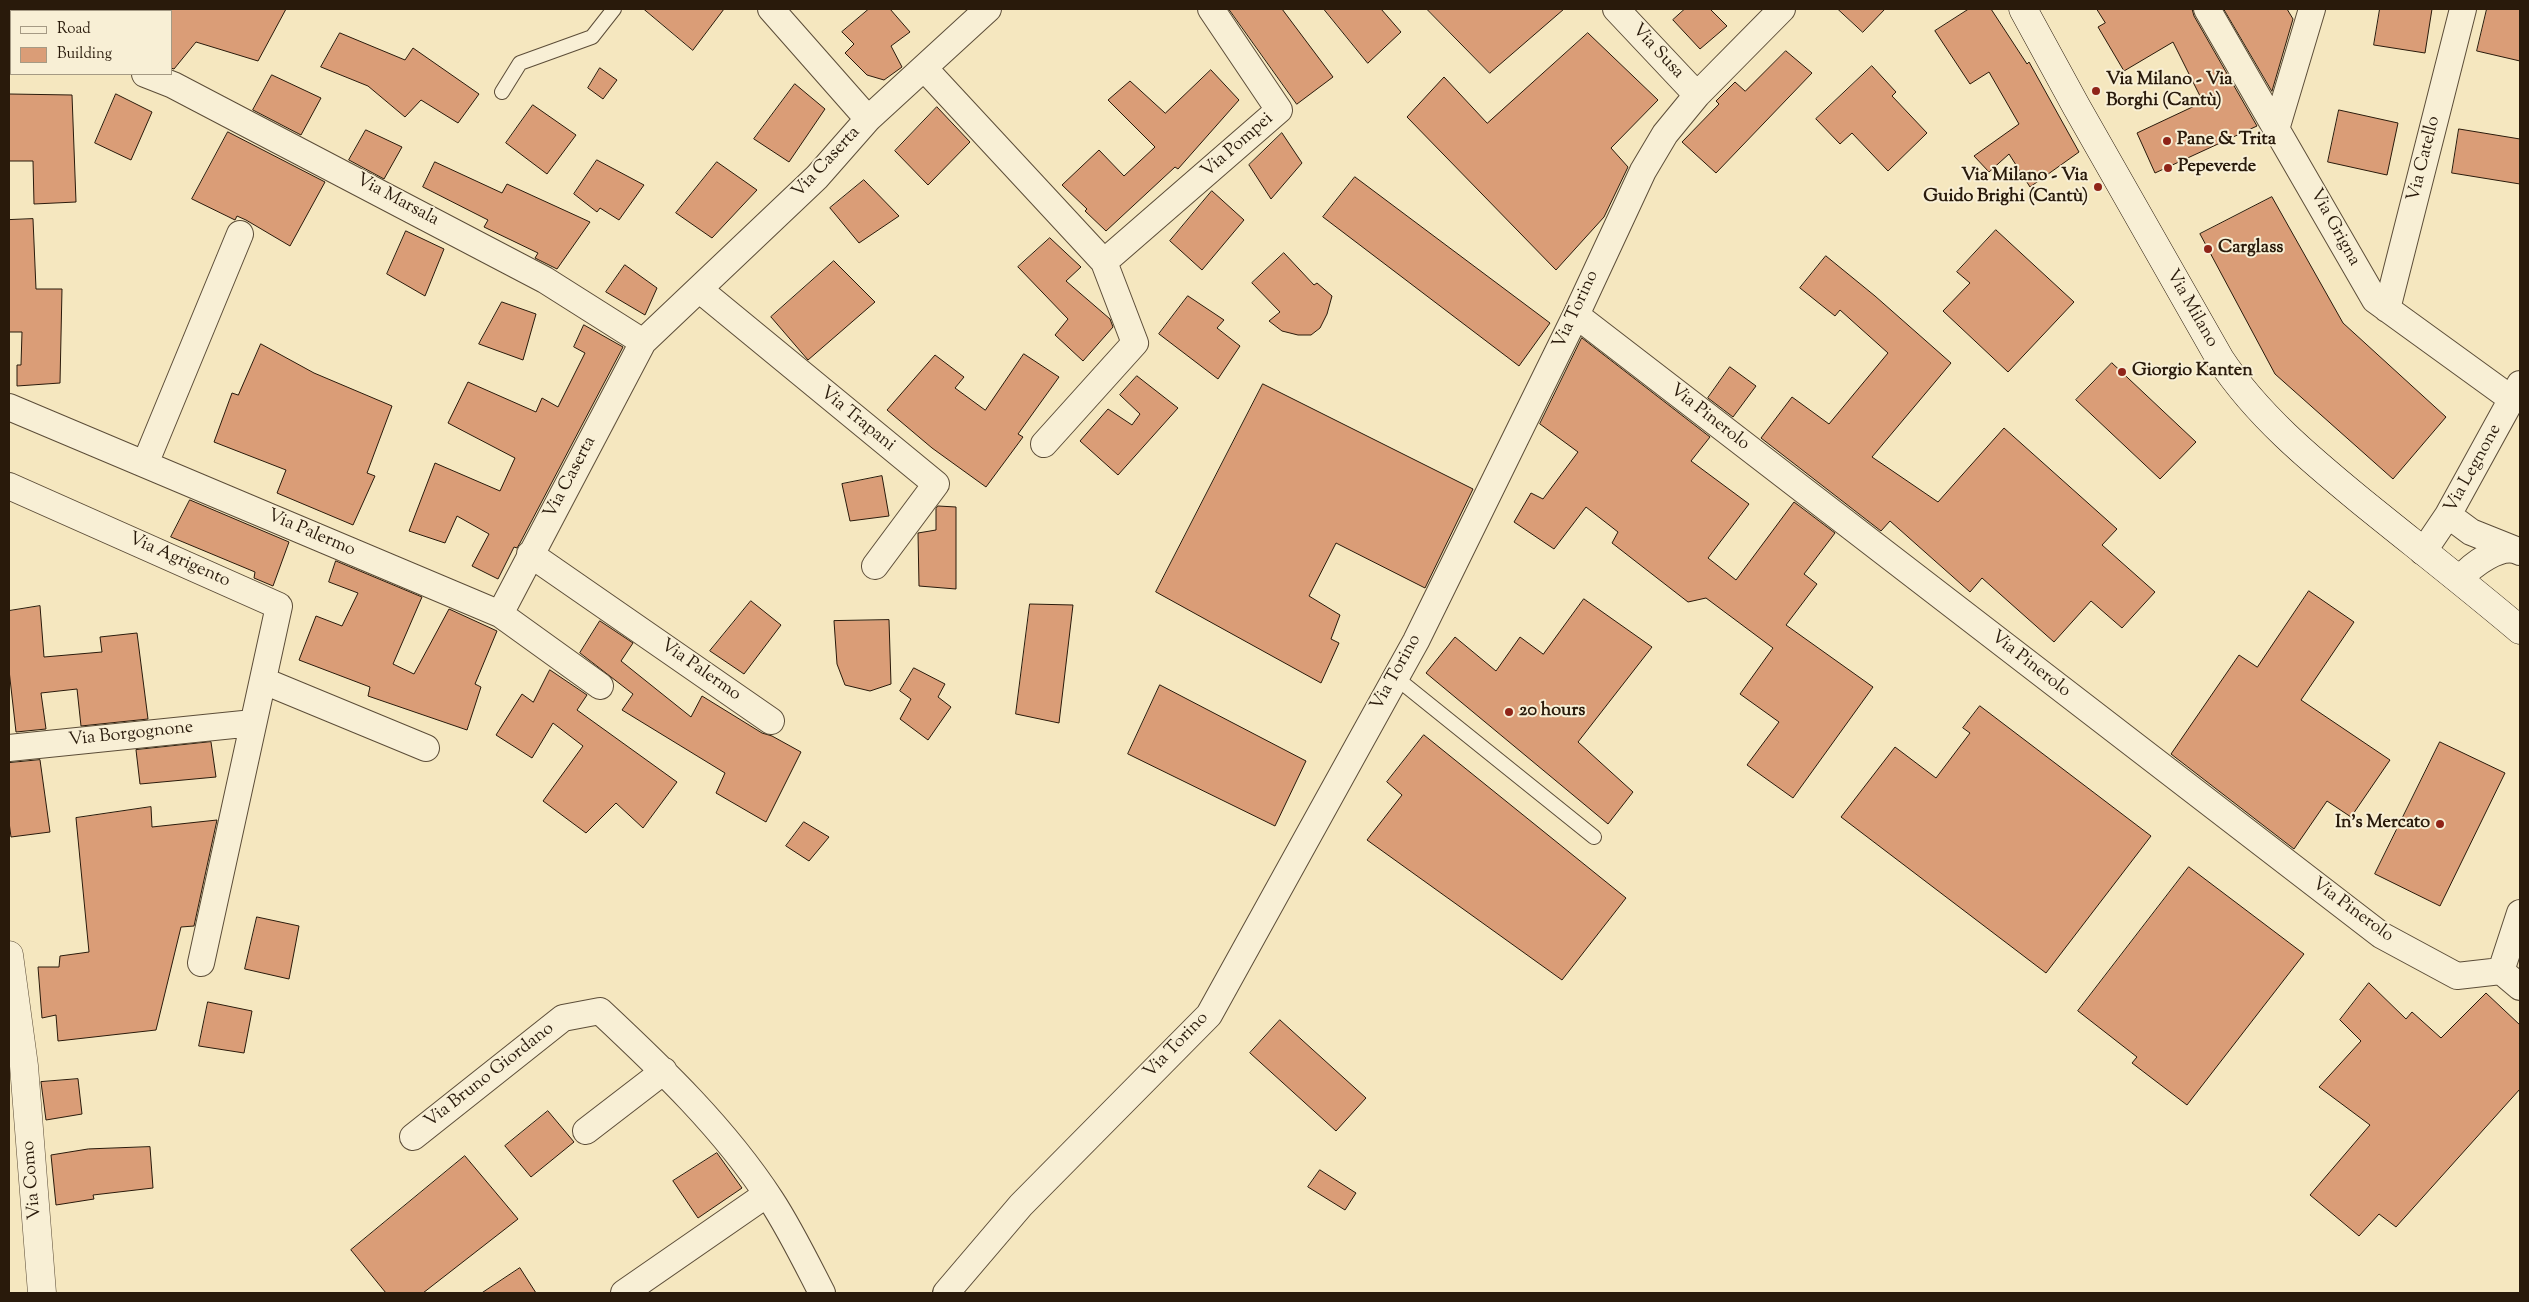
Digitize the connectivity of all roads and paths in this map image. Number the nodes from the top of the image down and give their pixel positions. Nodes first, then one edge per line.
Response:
1 (614, 9) edge
2 (771, 9) edge
3 (988, 9) edge
4 (1211, 9) edge
5 (1616, 9) edge
6 (1782, 9) edge
7 (2023, 9) edge
8 (2207, 9) edge
9 (2312, 9) edge
10 (2464, 9) edge
11 (925, 69) junction
12 (148, 75) edge
13 (502, 92) dead end
14 (1697, 94) junction
15 (868, 119) junction
16 (2277, 126) junction
17 (240, 234) dead end
18 (1104, 262) junction
19 (700, 290) junction
20 (2387, 309) junction
21 (1576, 315) junction
22 (643, 342) junction
23 (2517, 391) edge
24 (9, 407) edge
25 (1044, 444) dead end
26 (145, 464) junction
27 (9, 486) edge
28 (2448, 515) junction
29 (2518, 551) edge
30 (2423, 552) junction
31 (530, 554) junction
32 (875, 566) dead end
33 (2460, 579) junction
34 (500, 614) junction
35 (2520, 630) edge
36 (1395, 677) junction
37 (264, 681) junction
38 (600, 686) dead end
39 (771, 720) dead end
40 (253, 723) junction
41 (9, 748) edge
42 (426, 748) dead end
43 (1594, 836) dead end
44 (2520, 913) edge
45 (9, 955) edge
46 (201, 963) dead end
47 (2511, 979) edge
48 (664, 1071) junction
49 (586, 1131) dead end
50 (413, 1137) dead end
51 (766, 1194) junction
52 (42, 1293) edge
53 (624, 1293) edge
54 (822, 1293) edge
55 (946, 1293) edge

1 - 13 lane
2 - 15 street, Via Caserta
3 - 11 street, Via Caserta
4 - 18 street, Via Pompei
5 - 14 street, Via Susa
6 - 14 street, Via Torino
7 - 30 main road, Via Milano
8 - 16 street, Via Grigna
9 - 16 street
10 - 20 street, Via Catello
11 - 15 street, Via Caserta
11 - 18 street
12 - 22 street, Via Marsala
14 - 21 street, Via Torino
15 - 19 street, Via Caserta
16 - 20 street, Via Grigna
17 - 26 street
18 - 25 street
19 - 22 street, Via Caserta
19 - 32 street, Via Trapani
20 - 23 street, Via Grigna
21 - 36 street, Via Torino
21 - 47 street, Via Pinerolo
22 - 31 street, Via Caserta
23 - 28 street, Via Legnone
24 - 26 street, Via Palermo
26 - 34 street, Via Palermo
27 - 37 street, Via Agrigento
28 - 29 street
28 - 30 street, Via Legnone
29 - 33 street
30 - 33 main road, Via Milano
31 - 34 street, Via Caserta
31 - 39 street, Via Palermo
33 - 35 main road, Via Milano
34 - 38 street, Via Palermo
36 - 43 lane
36 - 55 street, Via Torino
37 - 40 street, Via Agrigento
37 - 42 street
40 - 41 street, Via Borgognone
40 - 46 street, Via Agrigento
44 - 47 street, Via Pinerolo
45 - 52 main road, Via Como
48 - 49 street
48 - 50 street, Via Bruno Giordano
48 - 51 street, Via Bruno Giordano
51 - 53 street
51 - 54 street, Via Bruno Giordano

